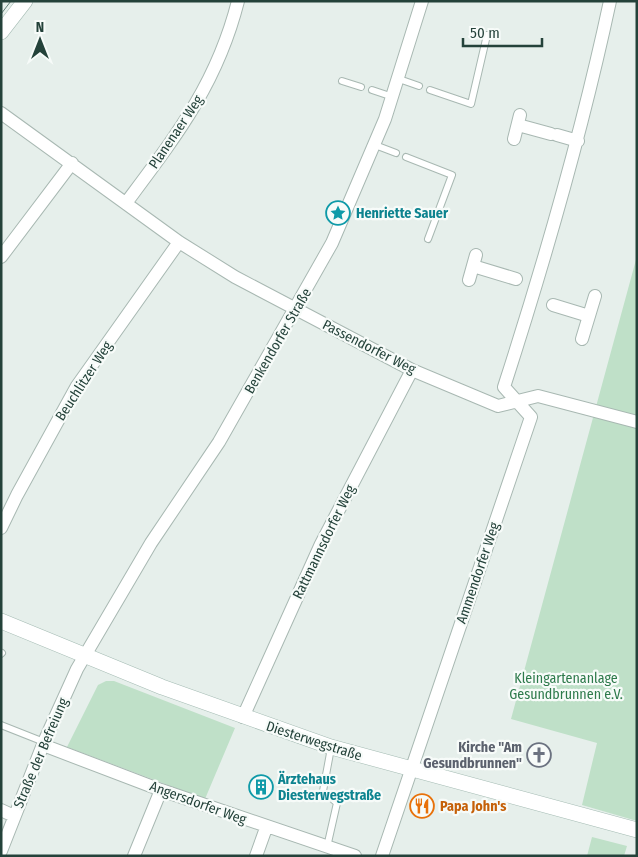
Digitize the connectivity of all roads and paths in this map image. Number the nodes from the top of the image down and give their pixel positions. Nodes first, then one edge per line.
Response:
1 (25, 1) edge
2 (238, 1) edge
3 (422, 1) edge
4 (610, 1) edge
5 (1, 32) edge
6 (487, 35) dead end
7 (400, 79) junction
8 (342, 81) dead end
9 (420, 86) dead end
10 (362, 87) dead end
11 (372, 90) dead end
12 (430, 90) dead end
13 (393, 97) junction
14 (1, 113) edge
15 (514, 139) dead end
16 (578, 141) junction
17 (375, 145) junction
18 (396, 153) dead end
19 (406, 157) dead end
20 (72, 163) junction
21 (126, 203) junction
22 (428, 239) dead end
23 (179, 242) junction
24 (1, 257) edge
25 (469, 280) dead end
26 (537, 285) junction
27 (594, 296) dead end
28 (533, 298) junction
29 (296, 310) junction
30 (589, 316) junction
31 (582, 339) dead end
32 (412, 370) junction
33 (518, 401) junction
34 (637, 422) edge
35 (1, 528) edge
36 (1, 621) edge
37 (85, 656) junction
38 (243, 717) junction
39 (1, 725) edge
40 (44, 743) junction
41 (331, 747) junction
42 (411, 770) junction
43 (161, 790) junction
44 (1, 810) edge
45 (14, 816) junction
46 (266, 828) junction
47 (637, 830) edge
48 (327, 847) junction
49 (1, 851) edge
50 (134, 856) edge
51 (256, 856) edge
52 (355, 856) edge
53 (382, 856) edge

1 - 5 street
2 - 21 street, Planenaer Weg
3 - 7 street, Benkendorfer Straße
4 - 16 street, Ammendorfer Weg
6 - 12 lane
7 - 9 lane
7 - 13 street, Benkendorfer Straße
8 - 10 lane
11 - 13 lane
13 - 17 street, Benkendorfer Straße
14 - 20 street, Passendorfer Weg
15 - 16 street
16 - 26 street, Ammendorfer Weg
17 - 18 lane
17 - 29 street, Benkendorfer Straße
19 - 22 lane
20 - 21 street, Passendorfer Weg
20 - 24 street
21 - 23 street, Passendorfer Weg
23 - 29 street, Passendorfer Weg
23 - 35 street, Beuchlitzer Weg
25 - 26 street
26 - 28 street, Ammendorfer Weg
27 - 30 street
28 - 30 street
28 - 33 street, Ammendorfer Weg
29 - 32 street, Passendorfer Weg
29 - 37 street, Benkendorfer Straße
30 - 31 street
32 - 33 street, Passendorfer Weg
32 - 38 street, Rattmannsdorfer Weg
33 - 34 street, Passendorfer Weg
33 - 42 street, Ammendorfer Weg
36 - 37 street, Diesterwegstraße
37 - 38 street, Diesterwegstraße
37 - 40 street, Straße der Befreiung
38 - 41 street, Diesterwegstraße
39 - 40 lane
40 - 43 street, Angersdorfer Weg
40 - 45 street, Straße der Befreiung
41 - 42 street, Diesterwegstraße
41 - 48 lane
42 - 47 street, Diesterwegstraße
42 - 53 street, Ammendorfer Weg
43 - 46 street, Angersdorfer Weg
43 - 50 street
44 - 45 street
45 - 49 street, Straße der Befreiung
46 - 48 street, Angersdorfer Weg
46 - 51 street
48 - 52 street, Angersdorfer Weg

